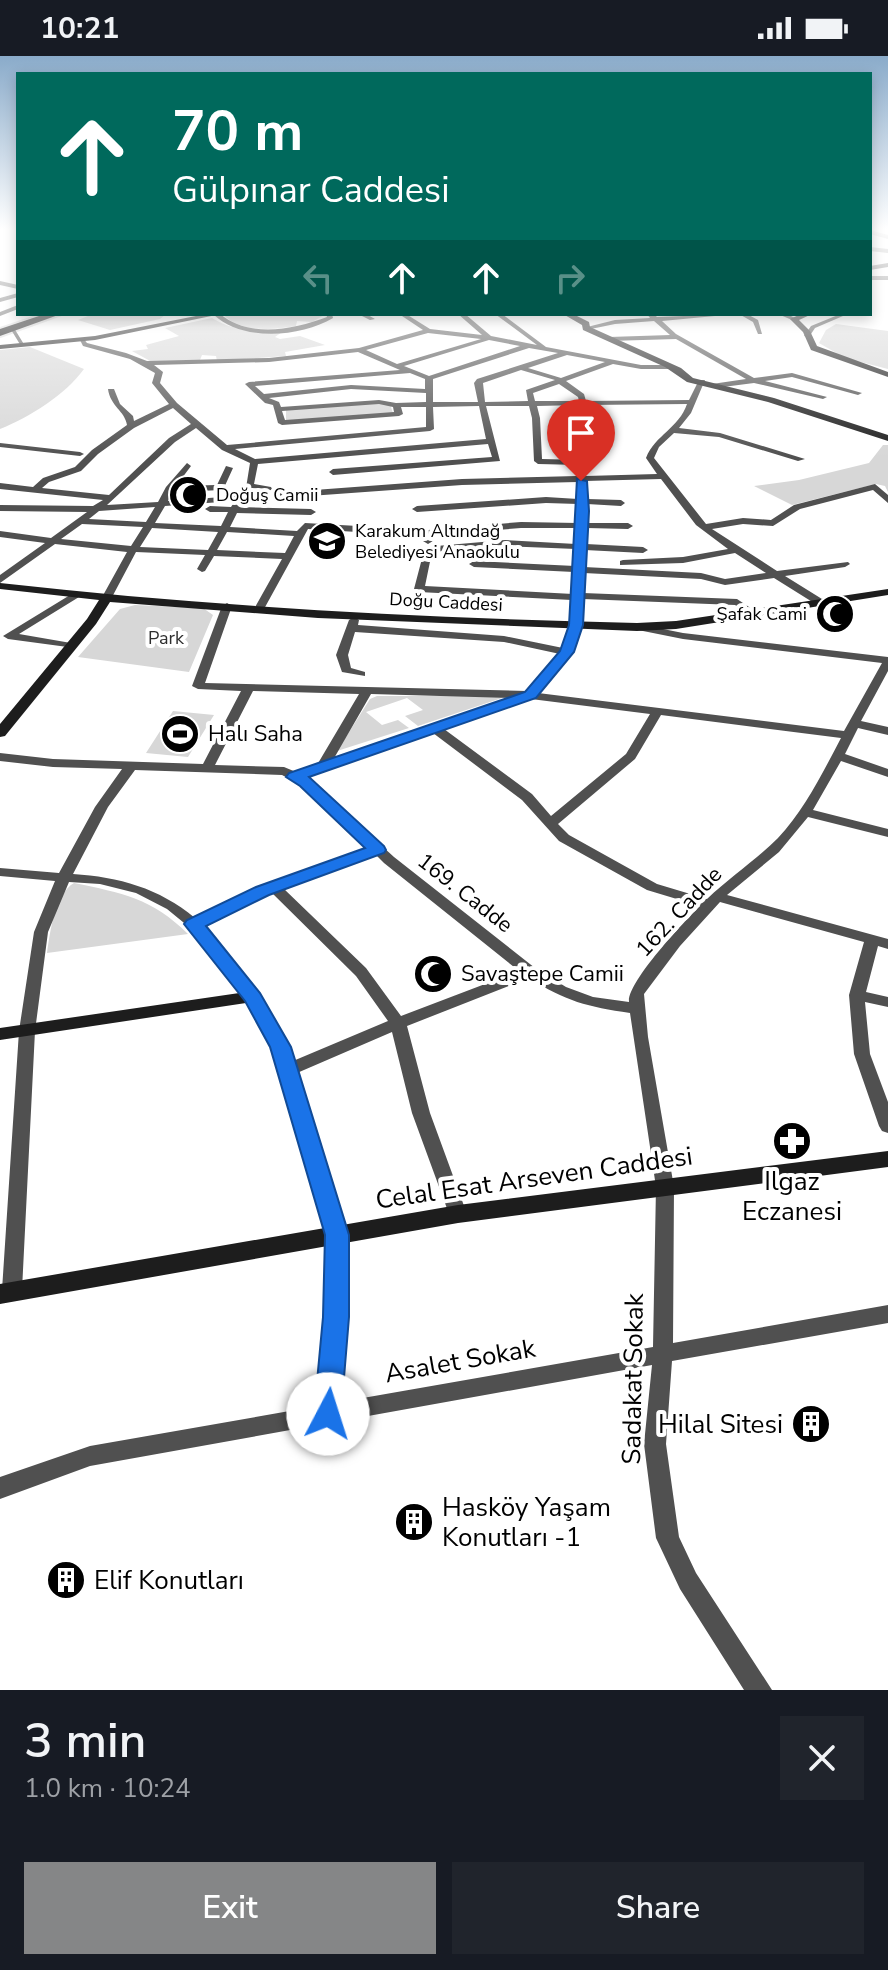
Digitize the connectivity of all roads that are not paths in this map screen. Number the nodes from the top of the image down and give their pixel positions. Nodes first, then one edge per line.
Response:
1 (41, 316) edge
2 (51, 316) edge
3 (207, 316) edge
4 (218, 316) edge
5 (330, 316) edge
6 (365, 316) edge
7 (404, 316) edge
8 (463, 316) edge
9 (501, 316) edge
10 (562, 316) edge
11 (571, 316) edge
12 (608, 316) edge
13 (676, 316) edge
14 (746, 316) edge
15 (786, 316) edge
16 (802, 316) edge
17 (840, 316) dead end
18 (654, 317) edge
19 (372, 319) dead end
20 (794, 319) junction
21 (615, 322) junction
22 (586, 328) junction
23 (428, 331) junction
24 (11, 333) edge
25 (760, 333) dead end
26 (807, 336) junction
27 (678, 337) junction
28 (489, 338) junction
29 (609, 339) junction
30 (83, 342) junction
31 (530, 345) junction
32 (0, 347) edge
33 (546, 348) junction
34 (359, 350) junction
35 (569, 352) junction
36 (106, 359) dead end
37 (616, 361) junction
38 (147, 363) junction
39 (397, 366) junction
40 (669, 367) junction
41 (521, 368) junction
42 (780, 369) dead end
43 (410, 371) junction
44 (792, 375) junction
45 (888, 375) edge
46 (429, 378) junction
47 (558, 379) junction
48 (690, 380) junction
49 (752, 380) junction
50 (702, 382) junction
51 (720, 387) junction
52 (111, 391) dead end
53 (430, 391) junction
54 (694, 391) junction
55 (858, 393) dead end
56 (262, 396) junction
57 (823, 397) dead end
58 (691, 402) junction
59 (583, 403) junction
60 (482, 404) junction
61 (534, 404) junction
62 (174, 405) junction
63 (396, 405) junction
64 (430, 405) junction
65 (278, 409) junction
66 (338, 419) junction
67 (194, 425) junction
68 (131, 426) junction
69 (671, 430) junction
70 (346, 436) junction
71 (888, 438) edge
72 (491, 441) junction
73 (92, 444) dead end
74 (0, 445) edge
75 (225, 448) junction
76 (353, 451) junction
77 (80, 454) junction
78 (497, 459) junction
79 (801, 459) dead end
80 (254, 462) junction
81 (584, 463) junction
82 (187, 466) dead end
83 (229, 468) dead end
84 (664, 476) junction
85 (581, 479) junction
86 (46, 480) junction
87 (506, 480) junction
88 (322, 483) junction
89 (0, 486) edge
90 (169, 489) junction
91 (35, 490) junction
92 (111, 498) junction
93 (241, 498) junction
94 (888, 500) edge
95 (582, 501) junction
96 (178, 503) junction
97 (621, 503) dead end
98 (162, 504) junction
99 (0, 508) edge
100 (97, 509) junction
101 (235, 509) junction
102 (417, 509) dead end
103 (311, 512) junction
104 (81, 521) junction
105 (581, 524) junction
106 (146, 526) junction
107 (628, 526) dead end
108 (705, 527) junction
109 (302, 530) junction
110 (223, 531) junction
111 (428, 533) junction
112 (0, 534) edge
113 (52, 542) junction
114 (579, 547) junction
115 (134, 548) junction
116 (428, 549) junction
117 (643, 550) dead end
118 (737, 550) junction
119 (211, 552) junction
120 (286, 556) junction
121 (474, 564) dead end
122 (845, 564) dead end
123 (578, 566) junction
124 (202, 569) dead end
125 (775, 574) junction
126 (0, 580) edge
127 (0, 586) edge
128 (888, 592) edge
129 (75, 595) junction
130 (577, 596) junction
131 (106, 599) junction
132 (818, 601) junction
133 (227, 606) junction
134 (259, 609) junction
135 (753, 613) junction
136 (354, 622) junction
137 (576, 625) junction
138 (637, 627) junction
139 (5, 635) edge
140 (71, 646) junction
141 (567, 652) junction
142 (888, 661) edge
143 (361, 674) dead end
144 (249, 687) junction
145 (366, 692) junction
146 (530, 695) junction
147 (658, 710) junction
148 (436, 729) junction
149 (852, 729) junction
150 (888, 731) edge
151 (0, 733) edge
152 (838, 756) junction
153 (0, 757) edge
154 (131, 766) junction
155 (322, 767) junction
156 (207, 769) junction
157 (888, 773) edge
158 (295, 777) junction
159 (805, 812) junction
160 (551, 823) junction
161 (888, 833) edge
162 (377, 850) junction
163 (0, 872) edge
164 (64, 877) junction
165 (274, 887) junction
166 (714, 900) junction
167 (194, 924) junction
168 (880, 941) edge
169 (530, 972) junction
170 (857, 995) junction
171 (253, 997) junction
172 (888, 1002) edge
173 (637, 1009) junction
174 (398, 1023) junction
175 (27, 1031) junction
176 (0, 1034) edge
177 (288, 1070) junction
178 (888, 1126) edge
179 (888, 1159) edge
180 (665, 1187) junction
181 (458, 1214) junction
182 (337, 1235) junction
183 (6, 1292) edge
184 (888, 1314) edge
185 (663, 1352) junction
186 (328, 1414) junction
187 (0, 1488) edge
188 (759, 1690) edge

1 - 24 highway
2 - 24 highway
3 - 30 street
4 - 5 street
6 - 19 street
7 - 23 street
8 - 28 street
9 - 33 street
10 - 22 street
11 - 22 street
12 - 21 street
13 - 18 street
14 - 25 street
15 - 20 street
16 - 20 street
17 - 26 street
18 - 21 street
18 - 27 street
20 - 26 street
21 - 22 street
22 - 29 street
23 - 28 street
23 - 34 street
24 - 30 street
24 - 32 street
26 - 45 street
27 - 29 street
27 - 49 street
28 - 31 street
28 - 39 street
29 - 40 street
30 - 36 street
30 - 38 street
31 - 33 street
31 - 46 street
33 - 35 street
34 - 38 street
34 - 39 street
35 - 37 street
35 - 41 street
37 - 40 street
37 - 47 street
38 - 62 street
39 - 43 street
40 - 48 street
40 - 50 street
41 - 47 street
41 - 60 street
42 - 44 street
43 - 46 street
43 - 56 street
44 - 49 street
44 - 55 street
46 - 53 street
47 - 59 street
47 - 61 street
48 - 50 street
48 - 54 street
49 - 51 street
49 - 57 street
50 - 51 street
50 - 54 street
51 - 54 street
51 - 71 street
52 - 68 street
53 - 56 street
53 - 64 street
54 - 58 street
56 - 65 street
58 - 59 street
58 - 69 street
59 - 61 street
59 - 81 street
60 - 61 street
60 - 64 street
60 - 72 street
61 - 81 street
62 - 67 street
62 - 68 street
63 - 64 street
63 - 65 street
63 - 66 street
64 - 70 street
65 - 66 street
66 - 70 street
67 - 75 street
67 - 92 street
68 - 86 street
69 - 79 street
69 - 84 street
70 - 75 street
70 - 76 street
72 - 76 street
72 - 78 street
73 - 77 street
74 - 77 street
75 - 80 street
76 - 80 street
76 - 88 street
77 - 86 street
78 - 87 street
78 - 88 street
80 - 88 street
81 - 85 street
82 - 90 street
83 - 90 street
84 - 85 street
84 - 108 street
85 - 87 street
85 - 95 street
86 - 91 street
87 - 88 street
88 - 93 street
88 - 103 street
89 - 91 street
90 - 98 street
91 - 92 street
92 - 100 street
93 - 96 street
93 - 101 street
94 - 108 street
95 - 97 street
95 - 102 street
95 - 105 street
96 - 98 street
96 - 101 street
98 - 100 street
98 - 106 street
99 - 100 street
100 - 104 street
101 - 103 street
101 - 110 street
103 - 109 street
104 - 106 street
104 - 113 street
105 - 107 street
105 - 111 street
105 - 114 street
106 - 110 street
106 - 115 street
108 - 118 street
109 - 110 street
109 - 111 street
109 - 120 street
110 - 119 street
111 - 116 street
112 - 113 street
113 - 115 street
113 - 126 street
114 - 116 street
114 - 117 street
114 - 123 street
115 - 119 street
115 - 131 street
116 - 130 street
118 - 123 street
118 - 125 street
119 - 120 street
119 - 124 street
120 - 134 street
121 - 123 street
122 - 125 street
123 - 125 street
123 - 130 street
125 - 132 street
127 - 129 street, Doğu Caddesi
128 - 132 street, Doğu Caddesi
129 - 131 street, Doğu Caddesi
129 - 139 street
130 - 135 street
130 - 137 street
131 - 133 street, Doğu Caddesi
131 - 140 street
132 - 135 street, Doğu Caddesi
133 - 134 street, Doğu Caddesi
133 - 144 street
134 - 136 street, Doğu Caddesi
135 - 138 street, Doğu Caddesi
136 - 137 street, Doğu Caddesi
136 - 141 street
136 - 143 street
137 - 138 street, Doğu Caddesi
137 - 141 street
138 - 142 street
139 - 140 street
140 - 151 street
141 - 146 street
142 - 149 street, 162. Cadde
144 - 145 street
144 - 156 street
145 - 146 street
145 - 155 street
146 - 147 street
146 - 148 street
147 - 149 street
147 - 160 street
148 - 155 street
148 - 160 street
149 - 150 street
149 - 152 street, 162. Cadde
152 - 157 street
152 - 159 street, 162. Cadde
153 - 154 street, 169. Cadde
154 - 156 street, 169. Cadde
154 - 164 street
155 - 158 street
156 - 158 street, 169. Cadde
158 - 162 street, 169. Cadde
159 - 161 street
159 - 166 street, 162. Cadde
160 - 166 street
162 - 165 street
162 - 169 street, 169. Cadde
163 - 164 street
164 - 167 street
164 - 175 street
165 - 167 street
165 - 174 street
166 - 168 street
166 - 173 street, 162. Cadde
167 - 171 street
168 - 170 street
169 - 173 street, 169. Cadde
169 - 174 street
170 - 172 street
170 - 178 street
171 - 175 street
171 - 177 street
173 - 180 street, 162. Cadde
174 - 177 street
174 - 181 street
175 - 176 street
175 - 183 street
177 - 182 street
179 - 180 street, Celal Esat Arseven Caddesi
180 - 181 street, Celal Esat Arseven Caddesi
180 - 185 street, Sadakat Sokak
181 - 182 street, Celal Esat Arseven Caddesi
182 - 183 street, Celal Esat Arseven Caddesi
182 - 186 street
184 - 185 street, Asalet Sokak
185 - 186 street, Asalet Sokak
185 - 188 street, Sadakat Sokak
186 - 187 street, Asalet Sokak

